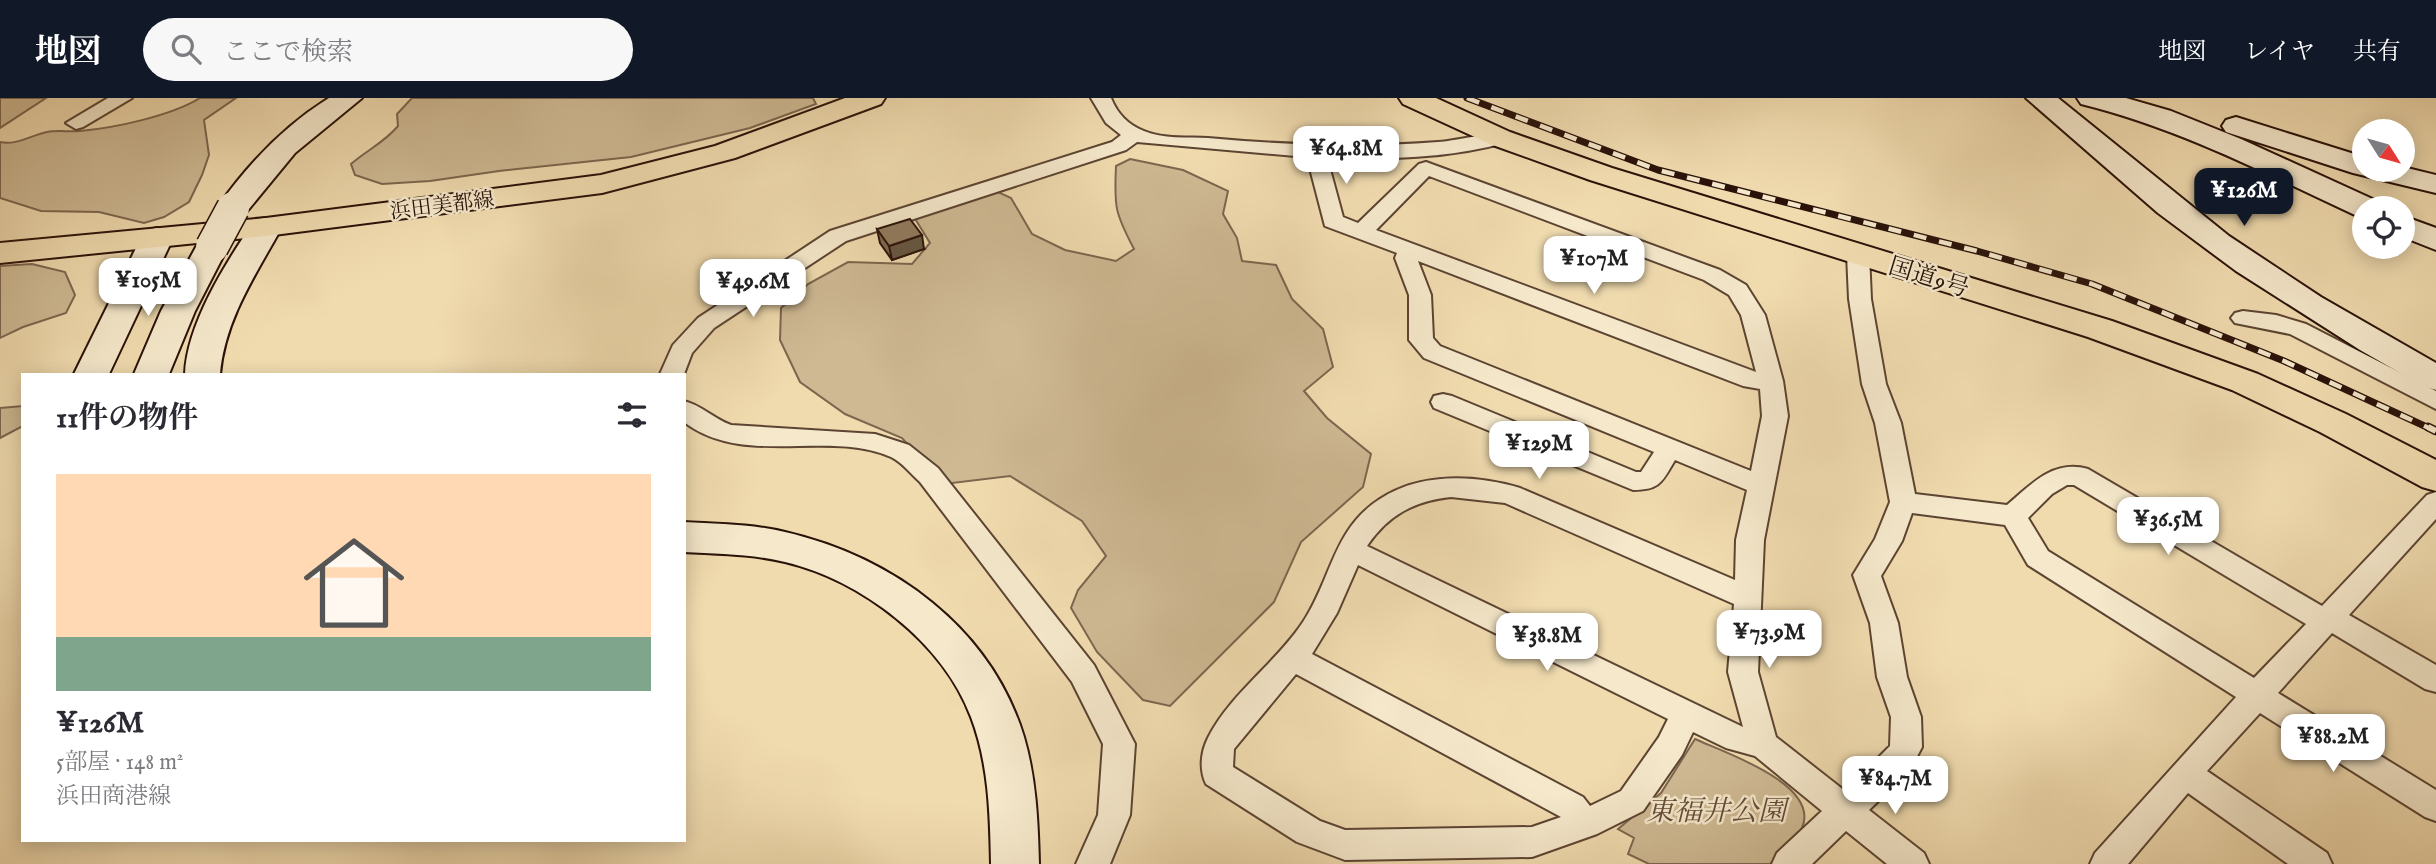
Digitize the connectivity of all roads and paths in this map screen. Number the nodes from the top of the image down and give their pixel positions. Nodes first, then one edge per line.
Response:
1 (122, 98) edge
2 (348, 98) edge
3 (871, 98) edge
4 (1101, 98) edge
5 (1413, 98) edge
6 (2040, 98) edge
7 (2091, 98) edge
8 (2160, 98) edge
9 (76, 122) dead end
10 (1134, 135) junction
11 (1500, 138) junction
12 (1316, 154) junction
13 (2352, 163) edge
14 (2415, 179) edge
15 (2436, 184) edge
16 (2352, 202) edge
17 (266, 227) junction
18 (2415, 230) edge
19 (1362, 231) junction
20 (157, 238) junction
21 (2436, 240) edge
22 (1409, 250) junction
23 (0, 253) edge
24 (1858, 254) junction
25 (2243, 318) dead end
26 (91, 373) edge
27 (151, 373) edge
28 (202, 373) edge
29 (672, 373) edge
30 (2436, 378) edge
31 (1771, 381) junction
32 (2436, 401) edge
33 (1443, 402) dead end
34 (686, 411) edge
35 (1670, 448) junction
36 (2436, 477) edge
37 (1761, 485) junction
38 (1903, 502) junction
39 (2436, 502) edge
40 (2013, 516) junction
41 (686, 537) edge
42 (785, 547) junction
43 (1349, 549) junction
44 (686, 551) edge
45 (1749, 598) junction
46 (2327, 619) junction
47 (1291, 657) junction
48 (2436, 680) edge
49 (2257, 696) junction
50 (1686, 713) junction
51 (1763, 744) junction
52 (2185, 773) junction
53 (2436, 807) edge
54 (1845, 810) junction
55 (1585, 824) junction
56 (1015, 864) edge
57 (1093, 864) edge
58 (1789, 864) edge
59 (1912, 864) edge
60 (2107, 864) edge
61 (2315, 864) edge

1 - 9 street
2 - 27 main road, bridge
3 - 17 main road, 浜田美都線
4 - 10 street
5 - 11 main road, 国道9号
6 - 30 main road
7 - 16 main road
8 - 13 main road
10 - 12 street
10 - 29 street
11 - 12 street
11 - 24 main road, 国道9号
12 - 19 street
14 - 15 main road
17 - 20 main road, 浜田美都線
17 - 28 main road
18 - 21 main road
19 - 22 street
19 - 31 street
20 - 23 main road, 浜田美都線
20 - 26 main road
22 - 31 street
22 - 35 street
24 - 36 main road, 国道9号
24 - 38 street
25 - 32 street
31 - 37 street
33 - 35 street
34 - 57 street
35 - 37 street
37 - 45 street
38 - 40 street
38 - 54 street
39 - 46 street
40 - 46 street
40 - 49 street
41 - 42 main road
42 - 44 main road
42 - 56 main road
43 - 45 street
43 - 47 street
43 - 50 street
45 - 51 street
46 - 48 street
46 - 49 street
47 - 55 street
47 - 55 street
49 - 52 street
49 - 53 street
50 - 51 street
50 - 55 street
51 - 54 street
52 - 60 street
52 - 61 street
54 - 58 street
54 - 59 street

